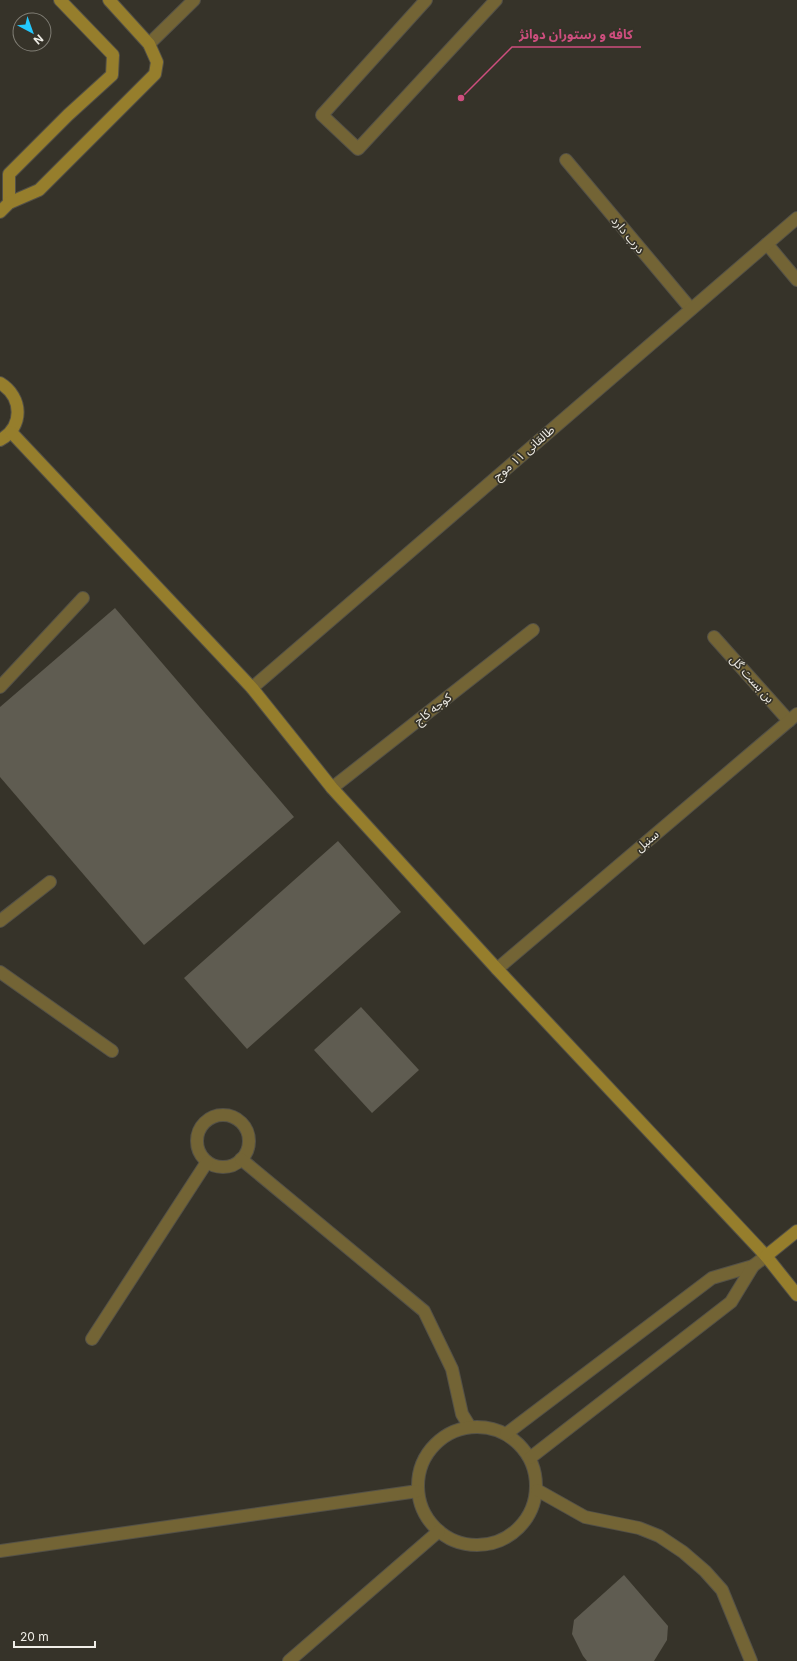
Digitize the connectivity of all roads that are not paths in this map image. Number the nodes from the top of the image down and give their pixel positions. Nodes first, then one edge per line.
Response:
1 (60, 0) edge
2 (109, 0) edge
3 (194, 0) edge
4 (426, 0) edge
5 (496, 0) edge
6 (150, 44) junction
7 (566, 160) dead end
8 (9, 203) junction
9 (0, 212) edge
10 (797, 218) edge
11 (767, 244) junction
12 (797, 280) edge
13 (690, 309) junction
14 (0, 383) edge
15 (11, 432) junction
16 (0, 440) edge
17 (83, 598) dead end
18 (533, 630) dead end
19 (714, 637) dead end
20 (0, 687) edge
21 (252, 688) junction
22 (793, 717) edge
23 (332, 788) junction
24 (50, 882) dead end
25 (0, 921) edge
26 (497, 969) junction
27 (0, 972) edge
28 (112, 1050) dead end
29 (241, 1159) junction
30 (208, 1162) junction
31 (797, 1231) edge
32 (766, 1256) junction
33 (753, 1266) junction
34 (797, 1295) edge
35 (92, 1339) dead end
36 (470, 1427) junction
37 (506, 1434) junction
38 (530, 1458) junction
39 (537, 1490) junction
40 (418, 1491) junction
41 (439, 1532) junction
42 (0, 1551) edge
43 (289, 1661) edge
44 (751, 1661) edge

1 - 8 street
2 - 6 street
3 - 6 street
4 - 5 street
6 - 8 street
7 - 13 street, درب دارد
8 - 9 street
10 - 11 street, طالقانی ۱۱ موج
11 - 12 street
11 - 13 street, طالقانی ۱۱ موج
13 - 21 street, طالقانی ۱۱ موج
14 - 15 street
15 - 16 street
15 - 21 street
17 - 20 street
18 - 23 street, کوجه کاج
19 - 22 street, بن بست گل
21 - 23 street
22 - 26 street, سنبل
23 - 26 street
24 - 25 street
26 - 32 street
27 - 28 street
29 - 30 street
29 - 30 street
29 - 36 street
30 - 35 street
31 - 32 street
32 - 33 street
32 - 34 street
33 - 37 street
33 - 38 street
36 - 37 street
36 - 40 street
37 - 38 street
38 - 39 street
39 - 41 street
39 - 44 street
40 - 41 street
40 - 42 street
41 - 43 street

